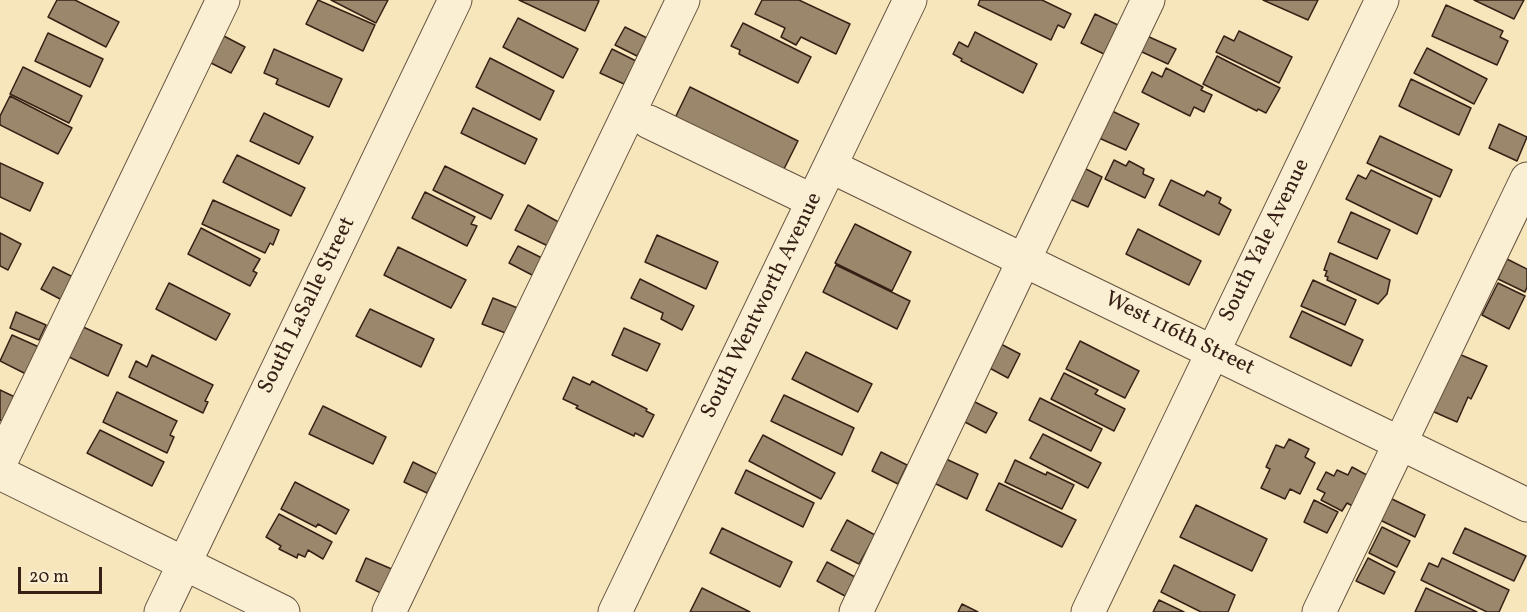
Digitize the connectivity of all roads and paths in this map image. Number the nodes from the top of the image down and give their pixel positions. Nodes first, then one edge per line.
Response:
1 (223, 0) edge
2 (455, 0) edge
3 (683, 0) edge
4 (910, 0) edge
5 (1148, 0) edge
6 (1382, 0) edge
7 (649, 122) dead end
8 (830, 166) junction
9 (1527, 179) edge
10 (813, 201) junction
11 (1024, 260) junction
12 (1213, 352) junction
13 (1400, 444) junction
14 (0, 463) edge
15 (0, 474) edge
16 (1527, 505) edge
17 (184, 564) junction
18 (161, 612) edge
19 (283, 612) edge
20 (389, 612) edge
21 (615, 612) edge
22 (856, 612) edge
23 (1088, 612) edge
24 (1319, 612) edge

1 - 14 street
2 - 17 street, South LaSalle Street
3 - 20 street
4 - 8 street, South Wentworth Avenue
5 - 11 street
6 - 12 street, South Yale Avenue
7 - 10 street
8 - 10 street, South Wentworth Avenue
8 - 11 street, West 116th Street
9 - 13 street
10 - 21 street, South Wentworth Avenue
11 - 12 street, West 116th Street
11 - 22 street
12 - 13 street, West 116th Street
12 - 23 street, South Yale Avenue
13 - 16 street, West 116th Street
13 - 24 street
15 - 17 street
17 - 18 street, South LaSalle Street
17 - 19 street

